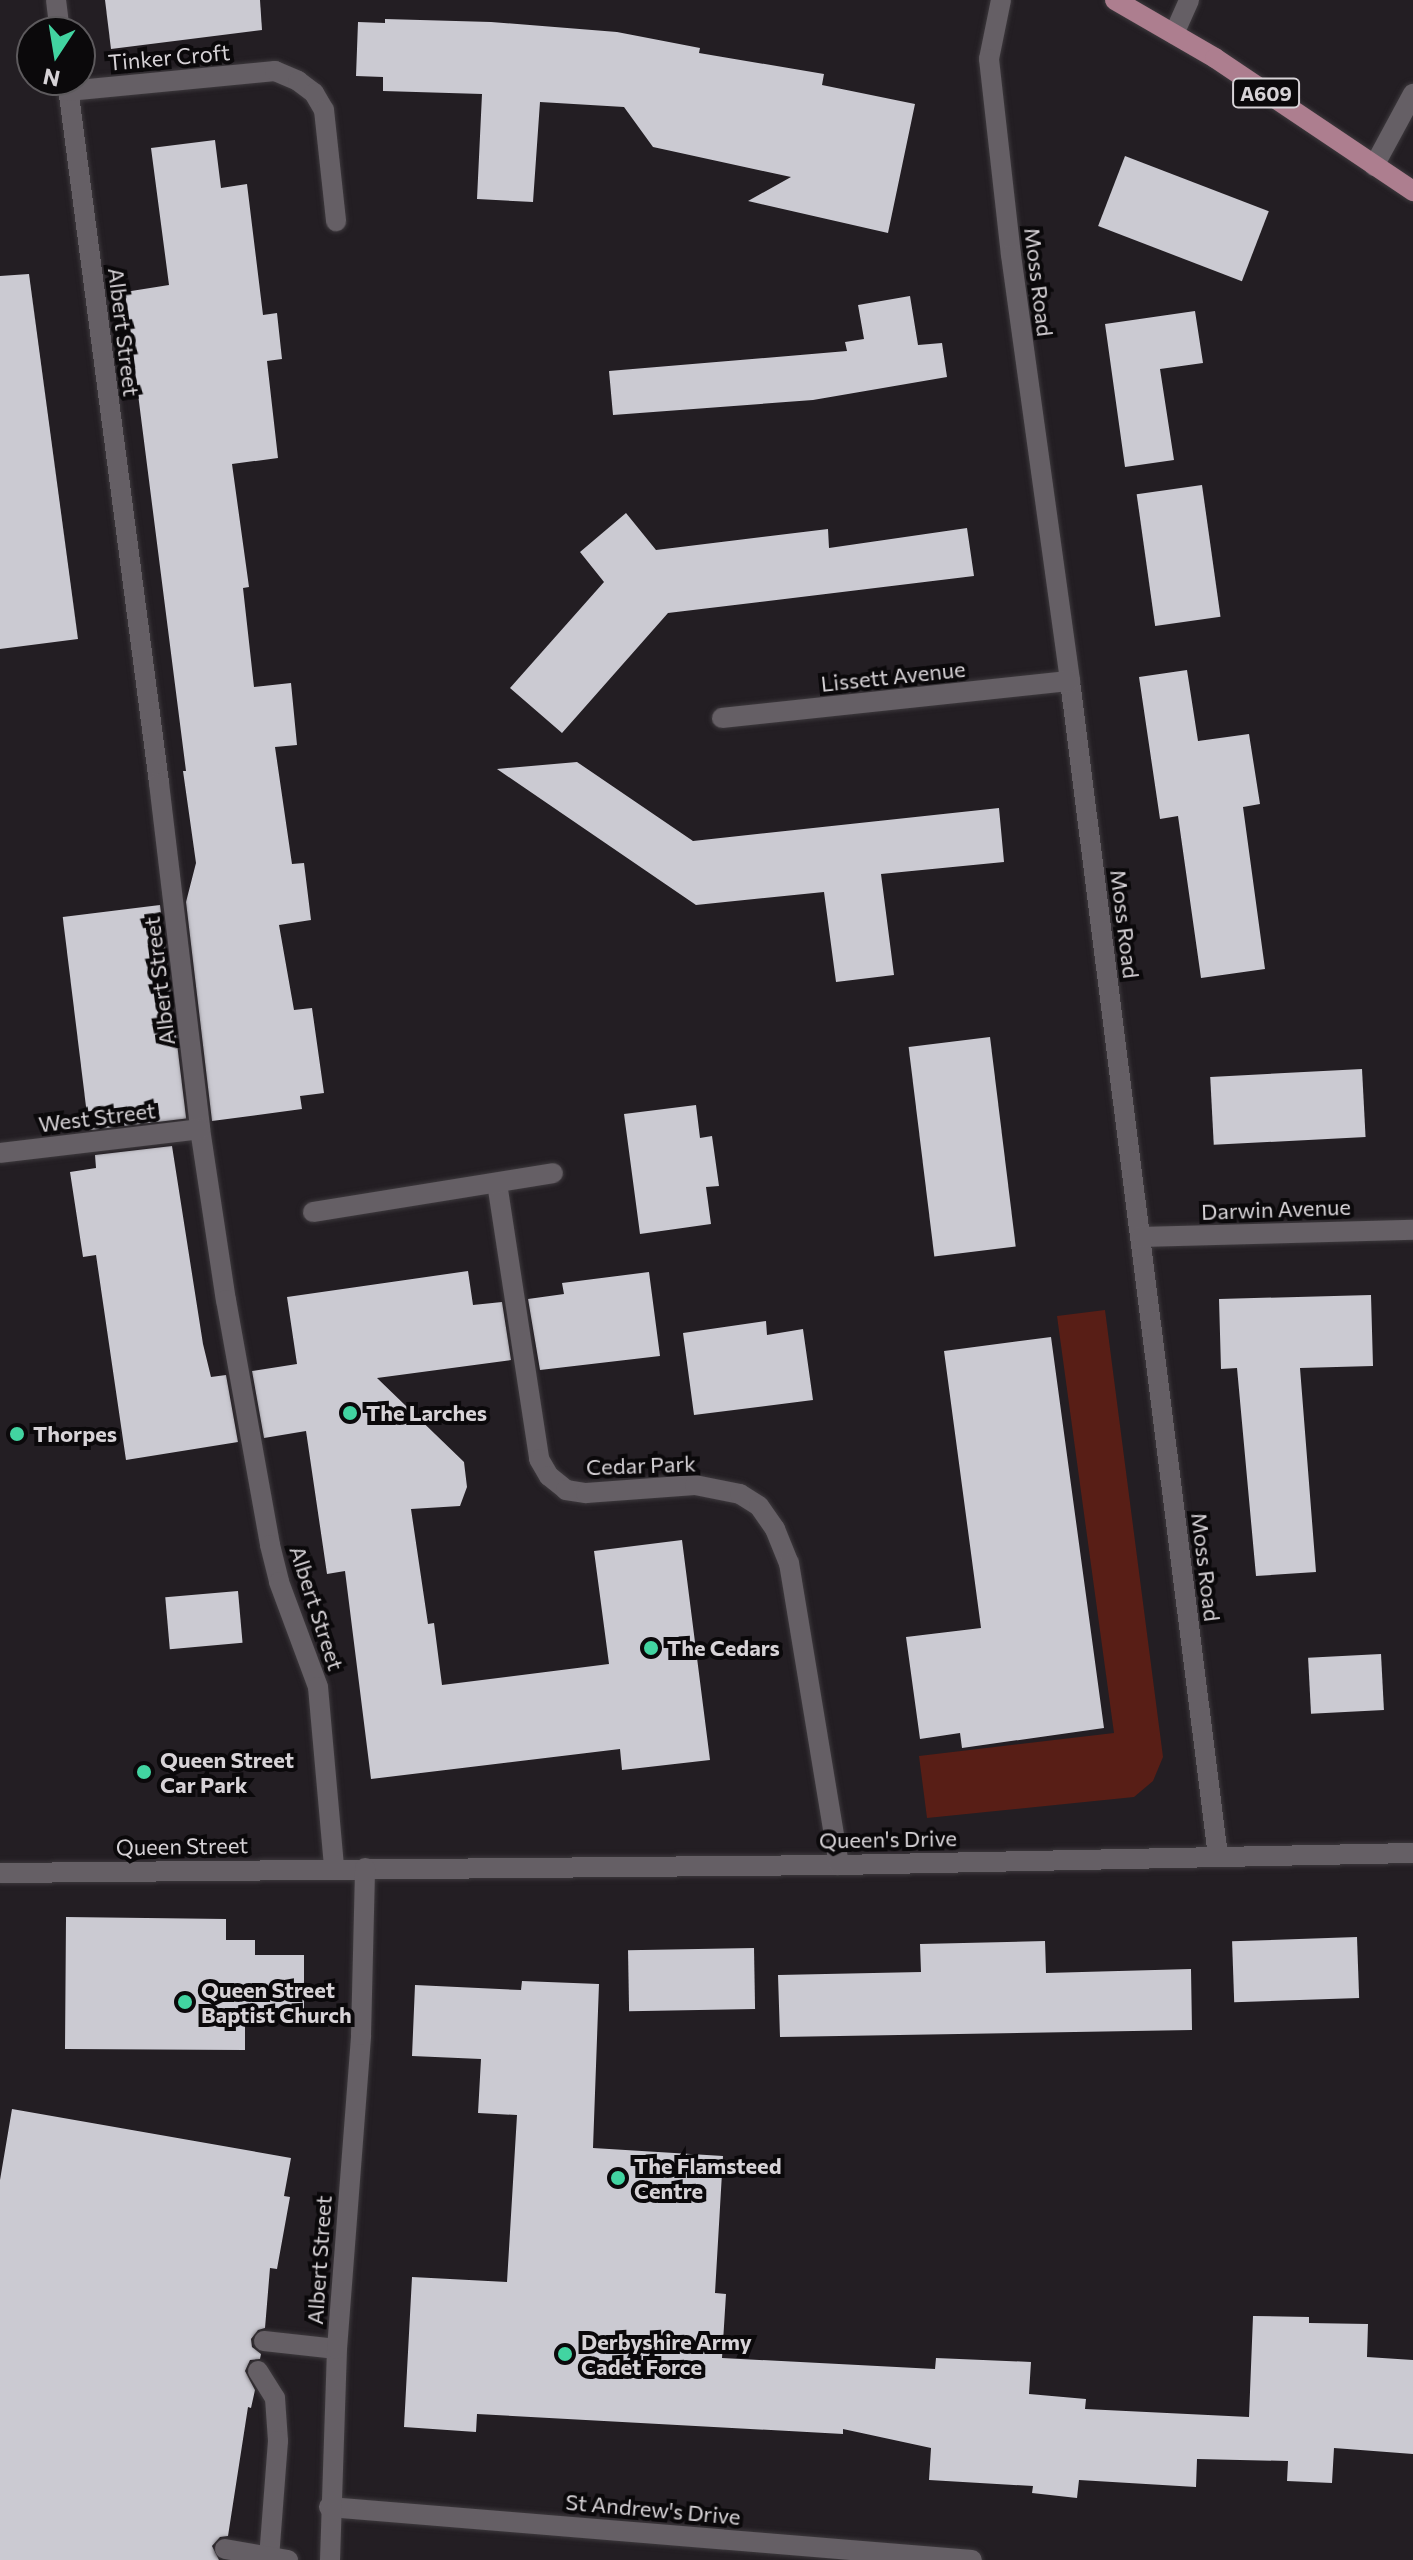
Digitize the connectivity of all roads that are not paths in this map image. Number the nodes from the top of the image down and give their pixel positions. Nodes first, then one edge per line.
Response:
1 (1001, 0) edge
2 (1115, 0) edge
3 (1189, 0) edge
4 (1174, 34) junction
5 (96, 83) edge
6 (1413, 94) edge
7 (69, 96) edge
8 (1374, 166) junction
9 (1413, 191) edge
10 (336, 221) dead end
11 (1070, 681) junction
12 (722, 718) dead end
13 (200, 1129) junction
14 (0, 1153) edge
15 (553, 1173) dead end
16 (497, 1183) junction
17 (313, 1212) dead end
18 (1413, 1230) edge
19 (1141, 1237) junction
20 (1413, 1853) edge
21 (1218, 1856) junction
22 (839, 1865) junction
23 (334, 1868) junction
24 (365, 1868) junction
25 (0, 1873) edge
26 (264, 2341) dead end
27 (337, 2349) junction
28 (258, 2371) dead end
29 (329, 2507) junction
30 (225, 2549) dead end
31 (278, 2558) edge
32 (330, 2560) edge
33 (972, 2560) edge

1 - 11 street, Moss Road
2 - 4 main road, A609
3 - 4 street
4 - 8 main road, A609
5 - 10 street, Tinker Croft
6 - 8 street
7 - 13 street, Albert Street
8 - 9 main road, A609
11 - 12 street, Lissett Avenue
11 - 19 street, Moss Road
13 - 14 street, West Street
13 - 23 street, Albert Street
15 - 16 street
16 - 17 street
16 - 22 street, Cedar Park
18 - 19 street, Darwin Avenue
19 - 21 street, Moss Road
20 - 21 street, Queen's Drive
21 - 22 street, Queen's Drive
22 - 24 street, Queen's Drive
23 - 24 street, Queen Street
23 - 25 street, Queen Street
24 - 27 street, Albert Street
26 - 27 street
27 - 29 street, Albert Street
28 - 31 street
29 - 32 street, Albert Street
29 - 33 street, St Andrew's Drive
30 - 31 street

